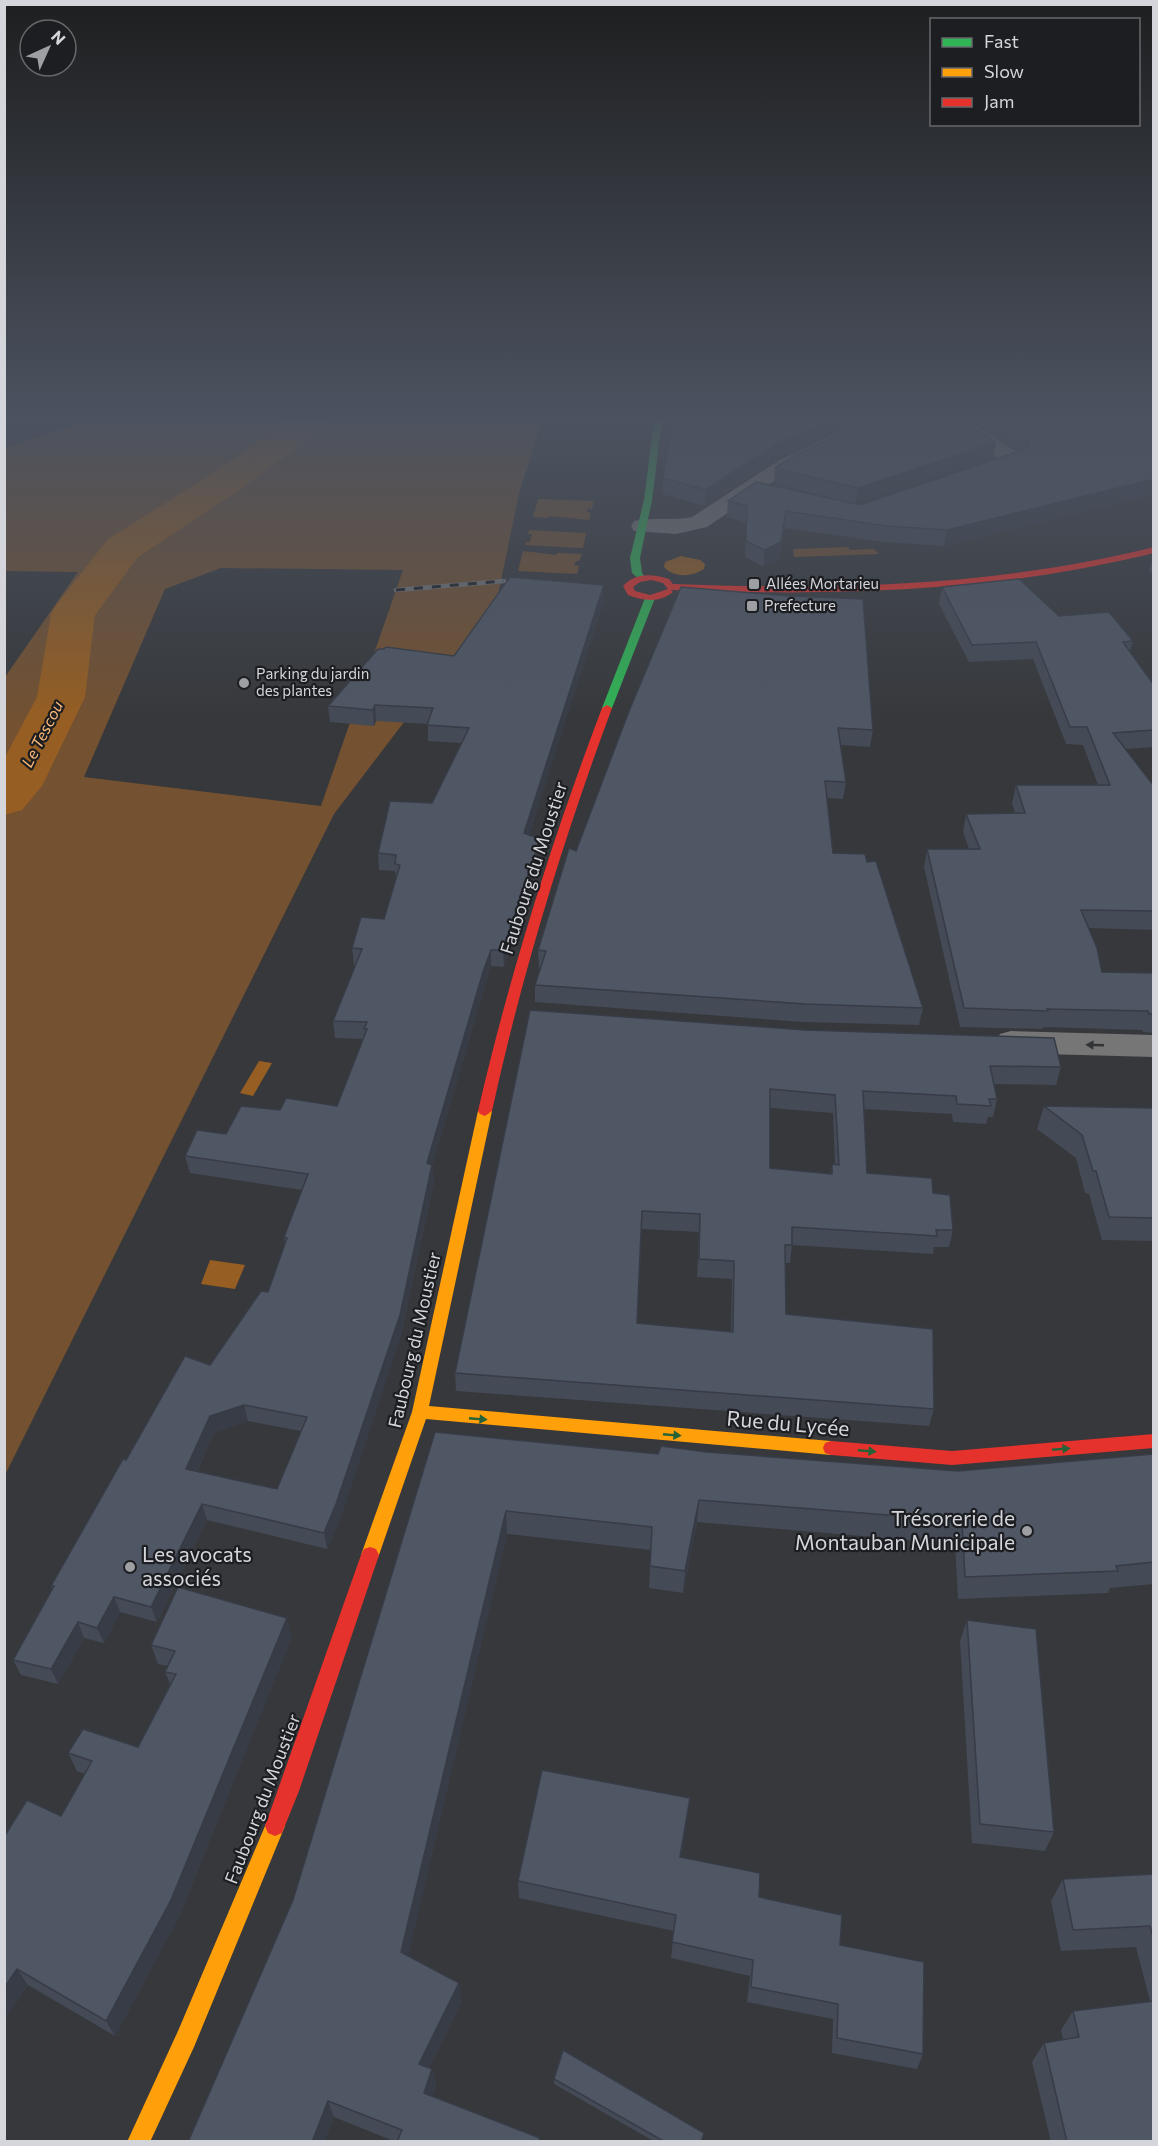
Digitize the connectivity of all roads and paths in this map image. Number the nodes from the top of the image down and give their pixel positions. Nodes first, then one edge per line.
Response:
1 (643, 521) edge
2 (700, 521) edge
3 (642, 526) junction
4 (1154, 550) edge
5 (641, 578) junction
6 (670, 587) junction
7 (650, 598) junction
8 (987, 1041) edge
9 (1154, 1046) edge
10 (420, 1412) junction
11 (1154, 1441) edge
12 (138, 2142) edge

1 - 3 main road
2 - 3 street
3 - 5 main road
4 - 6 main road
5 - 6 main road
5 - 7 main road
6 - 7 main road
7 - 10 main road, Faubourg du Moustier
9 -> 8 street
10 -> 11 main road, Rue du Lycée
10 - 12 main road, Faubourg du Moustier

